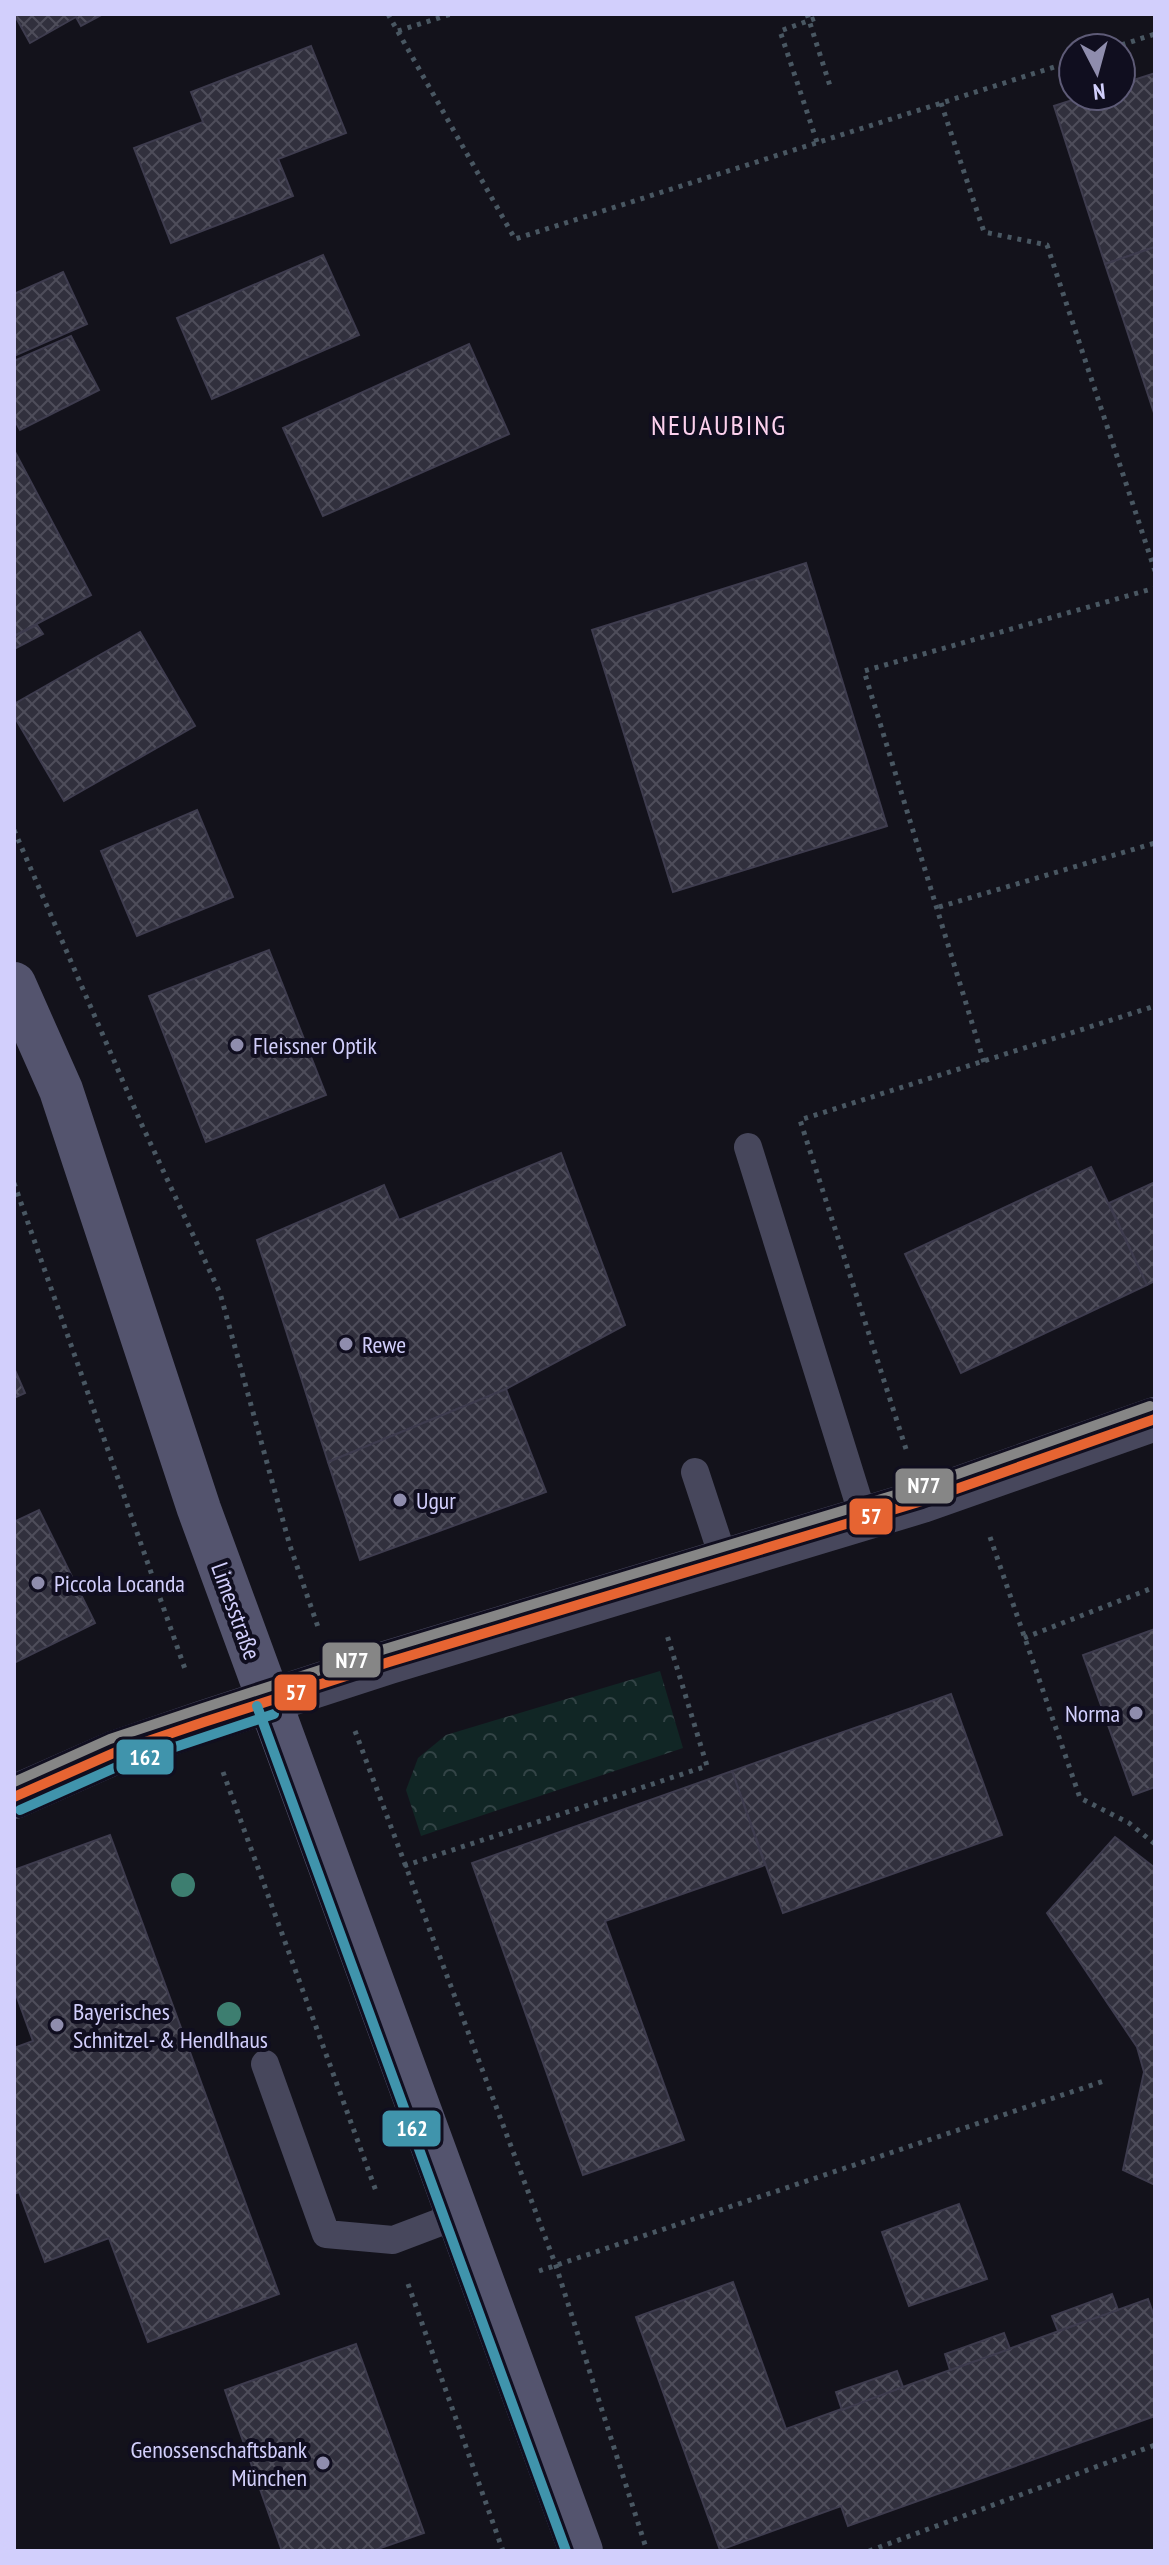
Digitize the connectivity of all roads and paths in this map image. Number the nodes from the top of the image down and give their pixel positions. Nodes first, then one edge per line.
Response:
1 (388, 14) edge
2 (451, 14) edge
3 (808, 17) edge
4 (819, 17) dead end
5 (398, 31) junction
6 (1057, 66) edge
7 (831, 89) dead end
8 (941, 103) junction
9 (817, 142) junction
10 (1155, 571) edge
11 (1155, 588) edge
12 (1155, 843) edge
13 (939, 907) junction
14 (14, 984) edge
15 (1155, 1006) edge
16 (984, 1062) junction
17 (748, 1147) dead end
18 (14, 1183) edge
19 (1155, 1419) edge
20 (695, 1472) dead end
21 (973, 1483) junction
22 (922, 1501) junction
23 (864, 1519) junction
24 (724, 1560) junction
25 (650, 1584) junction
26 (1155, 1587) edge
27 (1024, 1638) junction
28 (270, 1701) junction
29 (204, 1722) junction
30 (14, 1797) edge
31 (1155, 1844) edge
32 (404, 1866) dead end
33 (265, 2064) dead end
34 (1107, 2080) dead end
35 (459, 2215) junction
36 (393, 2240) junction
37 (486, 2288) junction
38 (1155, 2445) edge
39 (503, 2551) edge
40 (581, 2551) edge
41 (869, 2551) edge

1 - 5 path
2 - 5 path
3 - 4 path
3 - 7 path
3 - 9 path
5 - 9 path
6 - 8 path
8 - 9 path
8 - 10 path
11 - 13 path
12 - 13 path
13 - 16 path
14 - 28 street, Limesstraße
15 - 16 path
16 - 22 path
17 - 23 lane
18 - 29 path
19 - 21 street
20 - 24 lane
21 - 22 street
21 - 27 path
22 - 23 street
23 - 24 street
24 - 25 street
25 - 28 street
25 - 32 path
26 - 27 path
27 - 31 path
28 - 29 street
28 - 35 street, Limesstraße
29 - 30 street
29 - 36 path
33 - 36 lane
34 - 37 path
35 - 36 lane
35 - 37 street, Limesstraße
36 - 39 path
37 - 40 street, Limesstraße
38 - 41 path

